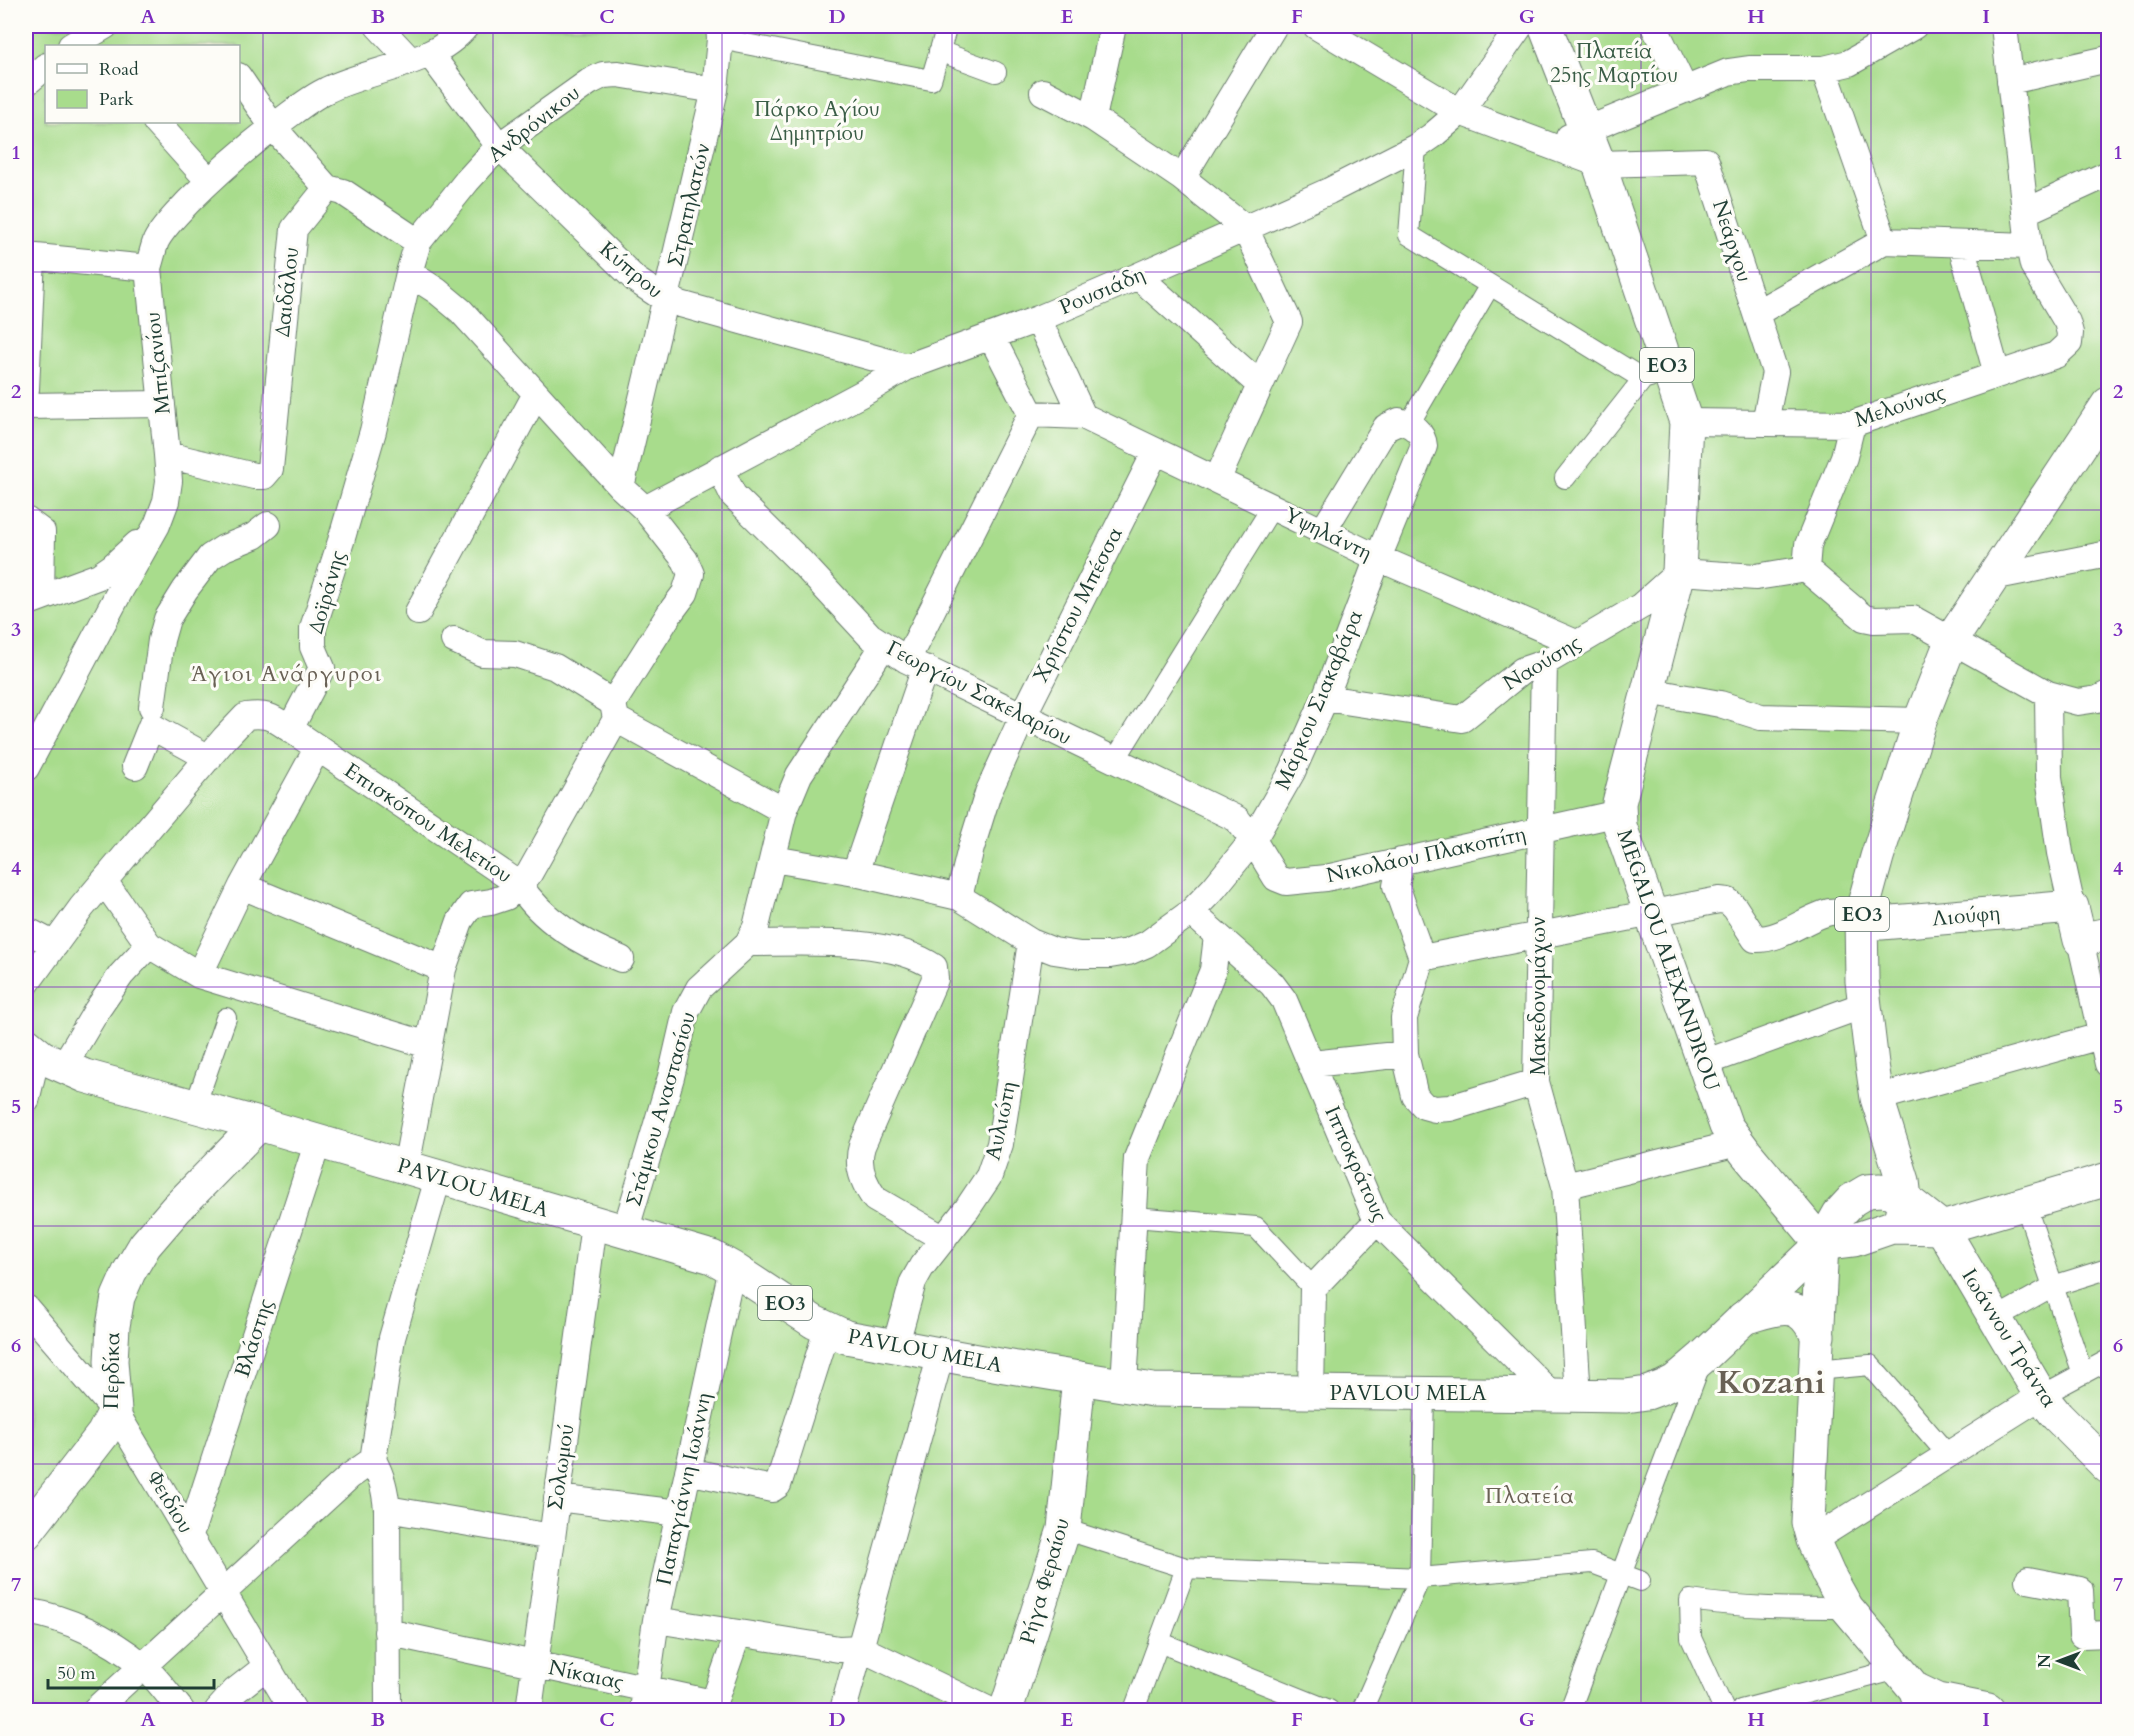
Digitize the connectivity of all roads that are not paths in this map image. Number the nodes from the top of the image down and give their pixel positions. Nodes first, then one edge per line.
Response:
1 (105, 26) edge
2 (378, 26) edge
3 (466, 26) edge
4 (947, 26) edge
5 (1113, 26) edge
6 (1274, 26) edge
7 (1316, 26) edge
8 (1520, 26) edge
9 (1545, 26) edge
10 (1654, 26) edge
11 (2004, 26) edge
12 (1901, 29) edge
13 (719, 32) edge
14 (73, 45) edge
15 (939, 51) junction
16 (420, 57) junction
17 (2109, 59) edge
18 (45, 67) edge
19 (1824, 69) junction
20 (996, 72) dead end
21 (240, 79) edge
22 (2010, 81) junction
23 (26, 83) edge
24 (715, 90) junction
25 (1685, 90) junction
26 (1043, 92) dead end
27 (1460, 112) junction
28 (1093, 118) junction
29 (157, 123) edge
30 (273, 127) junction
31 (1586, 130) junction
32 (1548, 145) junction
33 (499, 146) junction
34 (1416, 147) junction
35 (1599, 165) junction
36 (2109, 174) edge
37 (1182, 178) junction
38 (209, 181) junction
39 (327, 188) junction
40 (2025, 212) junction
41 (1245, 228) junction
42 (418, 242) junction
43 (1884, 242) junction
44 (1962, 245) junction
45 (2029, 246) junction
46 (29, 256) edge
47 (148, 268) junction
48 (409, 273) junction
49 (1138, 276) junction
50 (1490, 285) junction
51 (666, 300) junction
52 (1756, 313) junction
53 (1038, 319) junction
54 (991, 336) junction
55 (907, 367) junction
56 (1998, 374) junction
57 (1656, 375) junction
58 (1260, 386) junction
59 (26, 389) edge
60 (536, 394) junction
61 (162, 404) junction
62 (2109, 404) edge
63 (26, 406) edge
64 (1031, 414) junction
65 (1083, 416) junction
66 (1686, 422) junction
67 (1409, 423) junction
68 (1764, 423) junction
69 (1852, 424) junction
70 (1156, 450) junction
71 (167, 455) junction
72 (720, 468) junction
73 (1565, 478) dead end
74 (1217, 480) junction
75 (621, 488) junction
76 (1272, 507) junction
77 (645, 509) junction
78 (26, 520) edge
79 (157, 525) junction
80 (268, 525) dead end
81 (1323, 531) junction
82 (2109, 554) edge
83 (1378, 558) junction
84 (1806, 569) junction
85 (1679, 572) junction
86 (1992, 578) junction
87 (33, 600) edge
88 (418, 612) dead end
89 (1952, 639) junction
90 (454, 640) dead end
91 (1576, 643) junction
92 (884, 645) junction
93 (1544, 663) junction
94 (916, 664) junction
95 (1648, 691) junction
96 (2048, 694) junction
97 (2109, 694) edge
98 (1324, 698) junction
99 (615, 711) junction
100 (151, 716) junction
101 (1023, 716) junction
102 (1920, 721) junction
103 (290, 729) junction
104 (317, 749) junction
105 (209, 758) junction
106 (1114, 760) junction
107 (135, 766) dead end
108 (26, 768) edge
109 (784, 811) junction
110 (1619, 813) junction
111 (1540, 830) junction
112 (1252, 840) junction
113 (773, 859) junction
114 (1401, 861) junction
115 (855, 873) junction
116 (104, 880) junction
117 (519, 884) junction
118 (242, 886) junction
119 (959, 897) junction
120 (2072, 907) junction
121 (1191, 912) junction
122 (1649, 913) junction
123 (1861, 915) junction
124 (26, 930) edge
125 (1538, 935) junction
126 (1217, 936) junction
127 (2094, 937) edge
128 (1031, 942) junction
129 (748, 943) junction
130 (55, 945) junction
131 (149, 945) junction
132 (1422, 958) junction
133 (621, 959) dead end
134 (443, 969) junction
135 (199, 975) junction
136 (26, 984) edge
137 (1864, 1005) junction
138 (226, 1018) dead end
139 (2105, 1035) edge
140 (428, 1045) junction
141 (1405, 1054) junction
142 (38, 1061) edge
143 (1704, 1063) junction
144 (1312, 1064) junction
145 (2109, 1064) edge
146 (1536, 1082) junction
147 (1877, 1098) junction
148 (26, 1101) edge
149 (195, 1106) junction
150 (259, 1124) junction
151 (318, 1141) junction
152 (1738, 1143) junction
153 (406, 1168) junction
154 (438, 1178) junction
155 (2109, 1179) edge
156 (1564, 1186) junction
157 (2025, 1204) junction
158 (1899, 1213) junction
159 (1134, 1217) junction
160 (1377, 1221) junction
161 (594, 1224) junction
162 (1942, 1228) junction
163 (625, 1232) junction
164 (944, 1239) junction
165 (1822, 1244) junction
166 (732, 1268) junction
167 (2104, 1270) dead end
168 (2053, 1286) junction
169 (1313, 1288) junction
170 (26, 1308) edge
171 (1743, 1318) junction
172 (1996, 1318) junction
173 (827, 1330) junction
174 (1818, 1336) junction
175 (895, 1347) junction
176 (941, 1354) junction
177 (1703, 1357) junction
178 (2109, 1360) edge
179 (1816, 1370) junction
180 (2083, 1374) junction
181 (1079, 1378) junction
182 (1124, 1385) junction
183 (1311, 1393) junction
184 (1424, 1393) junction
185 (1565, 1396) junction
186 (2041, 1396) junction
187 (115, 1411) junction
188 (1948, 1455) junction
189 (373, 1460) junction
190 (2109, 1467) edge
191 (688, 1471) junction
192 (557, 1498) junction
193 (387, 1509) junction
194 (679, 1513) junction
195 (1064, 1529) junction
196 (26, 1533) edge
197 (190, 1535) junction
198 (552, 1537) junction
199 (1813, 1540) junction
200 (1186, 1568) junction
201 (1420, 1578) junction
202 (1631, 1578) junction
203 (2028, 1580) dead end
204 (225, 1593) junction
205 (1847, 1608) junction
206 (26, 1611) edge
207 (656, 1620) junction
208 (387, 1632) junction
209 (738, 1633) junction
210 (2109, 1634) edge
211 (1159, 1642) junction
212 (860, 1648) junction
213 (535, 1664) junction
214 (143, 1666) junction
215 (267, 1666) junction
216 (1912, 1689) edge
217 (644, 1699) edge
218 (95, 1710) edge
219 (182, 1710) edge
220 (218, 1710) edge
221 (293, 1710) edge
222 (388, 1710) edge
223 (529, 1710) edge
224 (843, 1710) edge
225 (989, 1710) edge
226 (1006, 1710) edge
227 (1134, 1710) edge
228 (1329, 1710) edge
229 (1362, 1710) edge
230 (1570, 1710) edge
231 (1724, 1710) edge
232 (1741, 1710) edge
233 (1988, 1710) edge

1 - 14 street
2 - 16 street, Κύπρου
3 - 16 street, Μπιζανίου
4 - 15 street
5 - 28 street
6 - 37 street
7 - 27 street
8 - 27 street, Ρουσιάδη
9 - 31 main road, MEGALOU ALEXANDROU / ΕΟ3
10 - 25 street
11 - 22 street
12 - 19 street
13 - 15 street
13 - 24 street, Στρατηλατών
15 - 20 street
16 - 30 street, Μπιζανίου
16 - 33 street, Κύπρου
17 - 22 street
18 - 23 street
19 - 25 street
19 - 43 street
21 - 30 street
22 - 40 street
24 - 33 street, Ανδρόνικου
24 - 51 street, Στρατηλατών
25 - 31 street
26 - 28 street
27 - 32 street
27 - 34 street, Ρουσιάδη
28 - 37 street
29 - 38 street
30 - 38 street, Μπιζανίου
30 - 39 street
31 - 32 street
31 - 35 main road, MEGALOU ALEXANDROU / ΕΟ3
32 - 35 street
33 - 42 street, Ανδρόνικου
33 - 51 street, Κύπρου
34 - 41 street, Ρουσιάδη
34 - 50 street
35 - 52 street, Νεάρχου
35 - 57 main road, MEGALOU ALEXANDROU / ΕΟ3
36 - 40 street
37 - 41 street
38 - 47 street, Μπιζανίου
39 - 42 street
39 - 71 street, Δαιδάλου
40 - 45 street
41 - 49 street, Ρουσιάδη
41 - 58 street
42 - 48 street, Ανδρόνικου
43 - 44 street
43 - 52 street
44 - 45 street
44 - 56 street
45 - 56 street, Μελούνας
46 - 47 street
46 - 59 street
47 - 61 street, Μπιζανίου
48 - 60 street
48 - 103 street, Δοϊράνης
49 - 53 street, Ρουσιάδη
49 - 58 street
50 - 57 street
50 - 67 street
51 - 55 street, Κύπρου
51 - 75 street, Στρατηλατών
52 - 68 street, Νεάρχου
53 - 54 street, Ρουσιάδη
53 - 65 street
54 - 55 street, Ρουσιάδη
54 - 64 street
55 - 72 street, Ρουσιάδη
56 - 69 street, Μελούνας
57 - 66 main road, MEGALOU ALEXANDROU / ΕΟ3
57 - 73 street
58 - 74 street
60 - 75 street
60 - 88 street
61 - 63 street
61 - 71 street, Μπιζανίου
62 - 86 main road, ΕΟ3
64 - 65 street, Υψηλάντη
64 - 94 street
65 - 70 street, Υψηλάντη
66 - 68 street, Μελούνας
66 - 85 main road, MEGALOU ALEXANDROU / ΕΟ3
67 - 81 street
67 - 83 street, Μάρκου Σιακαβάρα
68 - 69 street, Μελούνας
69 - 84 street
70 - 74 street, Υψηλάντη
70 - 101 street, Χρήστου Μπέσσα
71 - 79 street, Μπιζανίου
72 - 77 street, Ρουσιάδη
72 - 92 street, Γεωργίου Σακελαρίου
74 - 76 street, Υψηλάντη
75 - 77 street
76 - 81 street, Υψηλάντη
76 - 106 street
77 - 99 street
78 - 87 street
79 - 87 street
79 - 108 street, Μπιζανίου
80 - 100 street
81 - 83 street, Υψηλάντη
82 - 86 street
83 - 91 street, Υψηλάντη
83 - 98 street, Μάρκου Σιακαβάρα
84 - 85 street
84 - 89 street
85 - 91 street, Ναούσης
85 - 95 main road, MEGALOU ALEXANDROU / ΕΟ3
86 - 89 main road, ΕΟ3
89 - 96 street
89 - 102 main road, ΕΟ3
90 - 99 street
91 - 93 street, Ναούσης
92 - 94 street, Γεωργίου Σακελαρίου
92 - 109 street, Στάμκου Αναστασίου
93 - 98 street, Ναούσης
93 - 111 street, Μακεδονομάχων
94 - 101 street, Γεωργίου Σακελαρίου
94 - 115 street
95 - 102 street
95 - 110 main road, MEGALOU ALEXANDROU / ΕΟ3
96 - 97 street
96 - 120 street
98 - 112 street, Μάρκου Σιακαβάρα
99 - 109 street
99 - 117 street
100 - 105 street
100 - 107 street
101 - 106 street, Γεωργίου Σακελαρίου
101 - 119 street, Χρήστου Μπέσσα
102 - 123 main road, ΕΟ3
103 - 104 street, Επισκόπου Μελετίου
103 - 105 street
104 - 117 street, Επισκόπου Μελετίου
104 - 118 street
105 - 116 street
106 - 112 street, Γεωργίου Σακελαρίου
109 - 113 street, Στάμκου Αναστασίου
110 - 111 street, Νικολάου Πλακοπίτη
110 - 122 main road, MEGALOU ALEXANDROU / ΕΟ3
111 - 114 street, Νικολάου Πλακοπίτη
111 - 125 street, Μακεδονομάχων
112 - 114 street, Νικολάου Πλακοπίτη
112 - 121 street, Μάρκου Σιακαβάρα
113 - 115 street, Μάρκου Σιακαβάρα
113 - 129 street, Στάμκου Αναστασίου
114 - 132 street
115 - 119 street, Μάρκου Σιακαβάρα
116 - 130 street
116 - 131 street
117 - 133 street, Επισκόπου Μελετίου
117 - 134 street
118 - 134 street
118 - 135 street
119 - 128 street, Μάρκου Σιακαβάρα
120 - 123 main road, Λιούφη
120 - 127 main road
121 - 126 street, Ιπποκράτους
121 - 128 street, Μάρκου Σιακαβάρα
122 - 123 street
122 - 125 street
122 - 143 main road, MEGALOU ALEXANDROU / ΕΟ3
123 - 137 main road, ΕΟ3
124 - 130 street
125 - 132 street
125 - 146 street, Μακεδονομάχων
126 - 144 street, Ιπποκράτους
126 - 159 street
127 - 139 street
128 - 164 street, Αυλιώτη
129 - 163 street, Στάμκου Αναστασίου
129 - 164 street
130 - 136 street
131 - 135 street
131 - 142 street
132 - 141 street
134 - 140 street
135 - 140 street
137 - 143 street
137 - 147 main road, ΕΟ3
138 - 149 street
139 - 145 street
139 - 147 street
140 - 153 street
141 - 144 street
141 - 146 street
142 - 148 street
142 - 149 main road, PAVLOU MELA / ΕΟ3
143 - 152 main road, MEGALOU ALEXANDROU / ΕΟ3
144 - 160 street, Ιπποκράτους
146 - 156 street, Μακεδονομάχων
147 - 158 main road, ΕΟ3
149 - 150 main road, PAVLOU MELA / ΕΟ3
150 - 151 main road, PAVLOU MELA / ΕΟ3
150 - 187 main road, Περδίκα
151 - 153 main road, PAVLOU MELA / ΕΟ3
151 - 197 street, Βλάστης
152 - 156 street
152 - 165 main road, MEGALOU ALEXANDROU / ΕΟ3
153 - 154 main road, PAVLOU MELA / ΕΟ3
154 - 161 main road, PAVLOU MELA / ΕΟ3
154 - 189 street
155 - 157 main road
156 - 185 street, Μακεδονομάχων
157 - 162 main road
157 - 168 street
158 - 162 main road
158 - 165 main road
159 - 169 street
159 - 182 street
160 - 169 street
160 - 185 street, Ιπποκράτους
161 - 163 main road, PAVLOU MELA / ΕΟ3
161 - 192 street, Σολωμού
162 - 172 main road, Ιωάννου Τράντα
163 - 166 main road, PAVLOU MELA / ΕΟ3
164 - 175 street, Αυλιώτη
165 - 171 main road, PAVLOU MELA / ΕΟ3
165 - 174 main road
166 - 173 main road, PAVLOU MELA / ΕΟ3
166 - 191 street, Παπαγιάννη Ιωάννη
167 - 168 street
168 - 172 street
168 - 180 street
169 - 183 street
170 - 187 street, Φειδίου
171 - 174 main road
171 - 177 main road, PAVLOU MELA / ΕΟ3
172 - 186 main road, Ιωάννου Τράντα
173 - 175 main road, PAVLOU MELA / ΕΟ3
173 - 191 street
174 - 179 main road
175 - 176 main road, PAVLOU MELA / ΕΟ3
176 - 181 main road, PAVLOU MELA / ΕΟ3
176 - 212 street
177 - 185 main road, PAVLOU MELA / ΕΟ3
177 - 202 street
178 - 180 street
179 - 188 street
179 - 199 main road
180 - 186 street
181 - 182 main road, PAVLOU MELA / ΕΟ3
181 - 195 main road, Ρήγα Φεραίου
182 - 183 main road, PAVLOU MELA / ΕΟ3
183 - 184 main road, PAVLOU MELA / ΕΟ3
184 - 185 main road, PAVLOU MELA / ΕΟ3
184 - 201 street
186 - 188 street
186 - 190 main road, Ιωάννου Τράντα
187 - 196 main road, Περδίκα
187 - 197 street, Φειδίου
188 - 199 street
189 - 193 street
189 - 204 street
191 - 194 street, Παπαγιάννη Ιωάννη
192 - 194 street
192 - 198 street, Σολωμού
193 - 198 street
193 - 208 street
194 - 207 street, Παπαγιάννη Ιωάννη
195 - 200 street
195 - 226 main road, Ρήγα Φεραίου
197 - 204 street, Φειδίου
198 - 213 street, Σολωμού
199 - 205 main road
200 - 201 street
200 - 211 street
201 - 202 street
201 - 229 street
202 - 230 street
203 - 210 street
204 - 214 street
204 - 215 street, Φειδίου
205 - 216 main road
205 - 231 street
206 - 214 street
207 - 209 street
207 - 217 street, Παπαγιάννη Ιωάννη
208 - 213 street, Νίκαιας
208 - 222 street
209 - 212 street
209 - 217 street, Νίκαιας
211 - 227 street
211 - 228 street
212 - 224 street
212 - 225 street
213 - 217 street, Νίκαιας
213 - 223 street, Σολωμού
214 - 218 street
214 - 219 street
215 - 220 street
215 - 221 street, Φειδίου
216 - 232 street
216 - 233 main road

